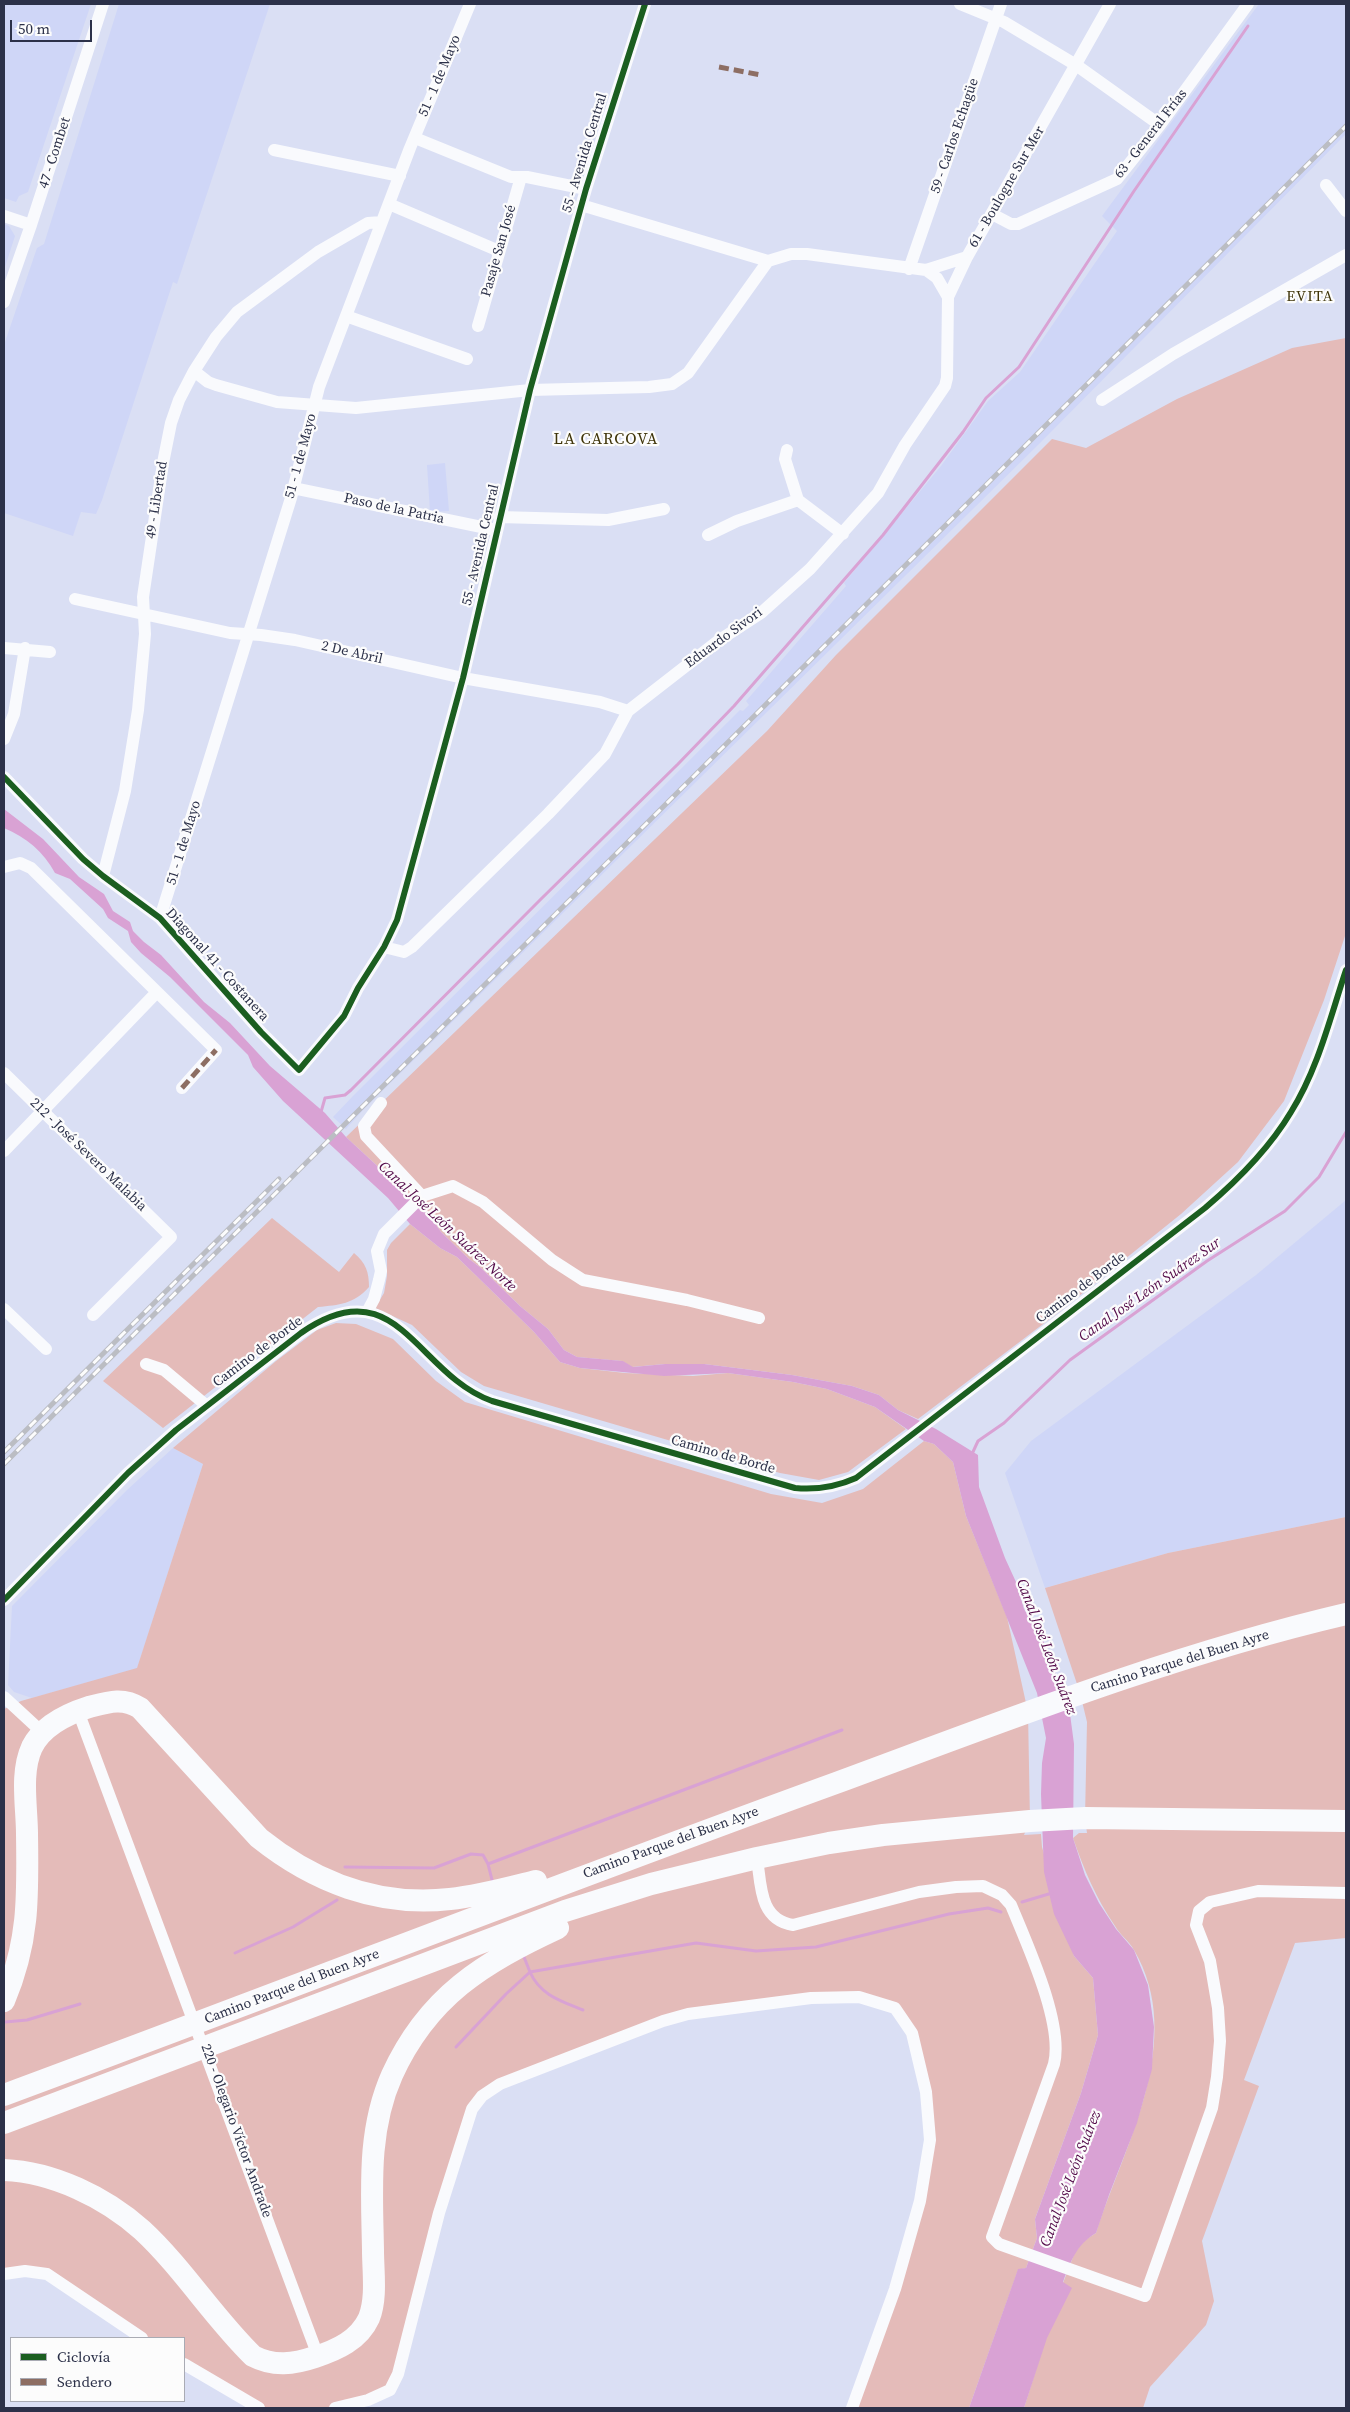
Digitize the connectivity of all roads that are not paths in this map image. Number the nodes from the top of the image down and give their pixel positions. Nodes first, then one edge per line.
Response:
1 (103, 4) edge
2 (470, 4) edge
3 (645, 4) edge
4 (960, 4) edge
5 (1001, 4) edge
6 (1110, 4) edge
7 (1248, 4) edge
8 (996, 17) junction
9 (1076, 65) junction
10 (1160, 125) junction
11 (414, 138) junction
12 (274, 150) dead end
13 (400, 176) junction
14 (521, 177) junction
15 (1326, 185) dead end
16 (586, 189) junction
17 (389, 204) junction
18 (582, 204) junction
19 (1346, 211) edge
20 (992, 214) junction
21 (4, 216) edge
22 (382, 222) junction
23 (31, 225) junction
24 (499, 251) junction
25 (1346, 255) edge
26 (967, 257) junction
27 (768, 261) junction
28 (909, 269) junction
29 (926, 270) junction
30 (948, 297) junction
31 (4, 302) edge
32 (346, 316) junction
33 (478, 326) dead end
34 (466, 359) dead end
35 (194, 371) junction
36 (530, 390) junction
37 (1102, 400) dead end
38 (314, 406) junction
39 (787, 450) dead end
40 (293, 488) junction
41 (798, 500) junction
42 (664, 510) dead end
43 (498, 523) junction
44 (843, 534) junction
45 (708, 535) dead end
46 (75, 599) dead end
47 (143, 613) junction
48 (248, 634) junction
49 (4, 648) edge
50 (25, 648) junction
51 (50, 652) dead end
52 (462, 678) junction
53 (628, 710) junction
54 (4, 739) edge
55 (4, 777) edge
56 (4, 867) edge
57 (103, 876) junction
58 (160, 918) junction
59 (384, 948) junction
60 (1346, 970) edge
61 (157, 992) junction
62 (299, 1070) joint
63 (4, 1073) edge
64 (182, 1088) dead end
65 (381, 1103) dead end
66 (43, 1111) junction
67 (4, 1151) edge
68 (421, 1198) junction
69 (4, 1309) edge
70 (367, 1312) junction
71 (92, 1315) dead end
72 (759, 1318) dead end
73 (46, 1349) dead end
74 (146, 1364) dead end
75 (207, 1406) junction
76 (1346, 1599) edge
77 (4, 1600) edge
78 (1346, 1614) edge
79 (1229, 1645) junction
80 (4, 1697) edge
81 (78, 1711) junction
82 (43, 1733) junction
83 (1346, 1821) edge
84 (632, 1858) junction
85 (757, 1858) junction
86 (652, 1884) junction
87 (1346, 1892) edge
88 (4, 2002) edge
89 (4, 2095) edge
90 (4, 2123) edge
91 (4, 2170) edge
92 (4, 2274) edge
93 (140, 2337) edge
94 (318, 2356) junction
95 (185, 2365) edge
96 (259, 2408) edge
97 (335, 2408) edge
98 (852, 2408) edge

1 - 23 street, 47 - Combet
2 - 11 street, 51 - 1 de Mayo
3 - 16 street, 55 - Avenida Central
4 - 8 street
5 - 8 street, 59 - Carlos Echagüe
6 - 9 street, 61 - Boulogne Sur Mer
7 - 10 street, 63 - General Frías
8 - 9 street
8 - 28 street, 59 - Carlos Echagüe
9 - 10 street
9 - 20 street, 61 - Boulogne Sur Mer
10 - 20 street, 63 - General Frías
11 - 13 street, 51 - 1 de Mayo
11 - 14 street
12 - 13 street
13 - 17 street, 51 - 1 de Mayo
14 - 16 street
14 - 24 street, Pasaje San José
15 - 19 street
16 - 18 street, 55 - Avenida Central
17 - 22 street, 51 - 1 de Mayo
17 - 24 street
18 - 27 street
18 - 36 street, 55 - Avenida Central
20 - 26 street, 61 - Boulogne Sur Mer
21 - 23 street
22 - 32 street, 51 - 1 de Mayo
22 - 35 street, 49 - Libertad
23 - 31 street, 47 - Combet
24 - 33 street, Pasaje San José
25 - 37 street
26 - 29 street, 61 - Boulogne Sur Mer
26 - 30 street, Eduardo Sivori
27 - 28 street, 61 - Boulogne Sur Mer
27 - 36 street
28 - 29 street, 61 - Boulogne Sur Mer
29 - 30 street
30 - 44 street, Eduardo Sivori
32 - 34 street
32 - 38 street, 51 - 1 de Mayo
35 - 38 street
35 - 47 street, 49 - Libertad
36 - 38 street
36 - 43 street, 55 - Avenida Central
38 - 40 street, 51 - 1 de Mayo
39 - 41 street
40 - 43 street, Paso de la Patria
40 - 48 street, 51 - 1 de Mayo
41 - 44 street
41 - 45 street
42 - 43 street, Paso de la Patria
43 - 52 street, 55 - Avenida Central
44 - 53 street, Eduardo Sivori
46 - 47 street, 2 De Abril
47 - 48 street, 2 De Abril
47 - 57 street, 49 - Libertad
48 - 52 street, 2 De Abril
48 - 58 street, 51 - 1 de Mayo
49 - 50 street
50 - 51 street
50 - 54 street
52 - 53 street, 2 De Abril
52 - 59 street, 55 - Avenida Central
53 - 59 street, Eduardo Sivori
55 - 57 street, Diagonal 41 - Costanera
56 - 61 street
57 - 58 street, Diagonal 41 - Costanera
58 - 62 street, Diagonal 41 - Costanera
59 - 62 street, 55 - Avenida Central
60 - 70 street, Camino de Borde
61 - 64 street
61 - 66 street
63 - 66 street, 212 - José Severo Malabia
65 - 68 street
66 - 67 street
66 - 71 street, 212 - José Severo Malabia
68 - 70 street
68 - 72 street
69 - 73 street
70 - 75 street, Camino de Borde
74 - 75 street
75 - 77 street, Camino de Borde
76 - 79 highway
78 - 79 highway, Camino Parque del Buen Ayre
79 - 84 highway, Camino Parque del Buen Ayre
80 - 82 street
81 - 82 highway
81 - 84 highway
81 - 94 street, 220 - Olegario Víctor Andrade
82 - 88 highway
83 - 85 highway, Camino Parque del Buen Ayre
84 - 89 highway, Camino Parque del Buen Ayre
85 - 86 highway, Camino Parque del Buen Ayre
85 - 87 street
86 - 90 highway, Camino Parque del Buen Ayre
86 - 94 highway
91 - 94 highway
92 - 93 street
95 - 96 street
97 - 98 street

